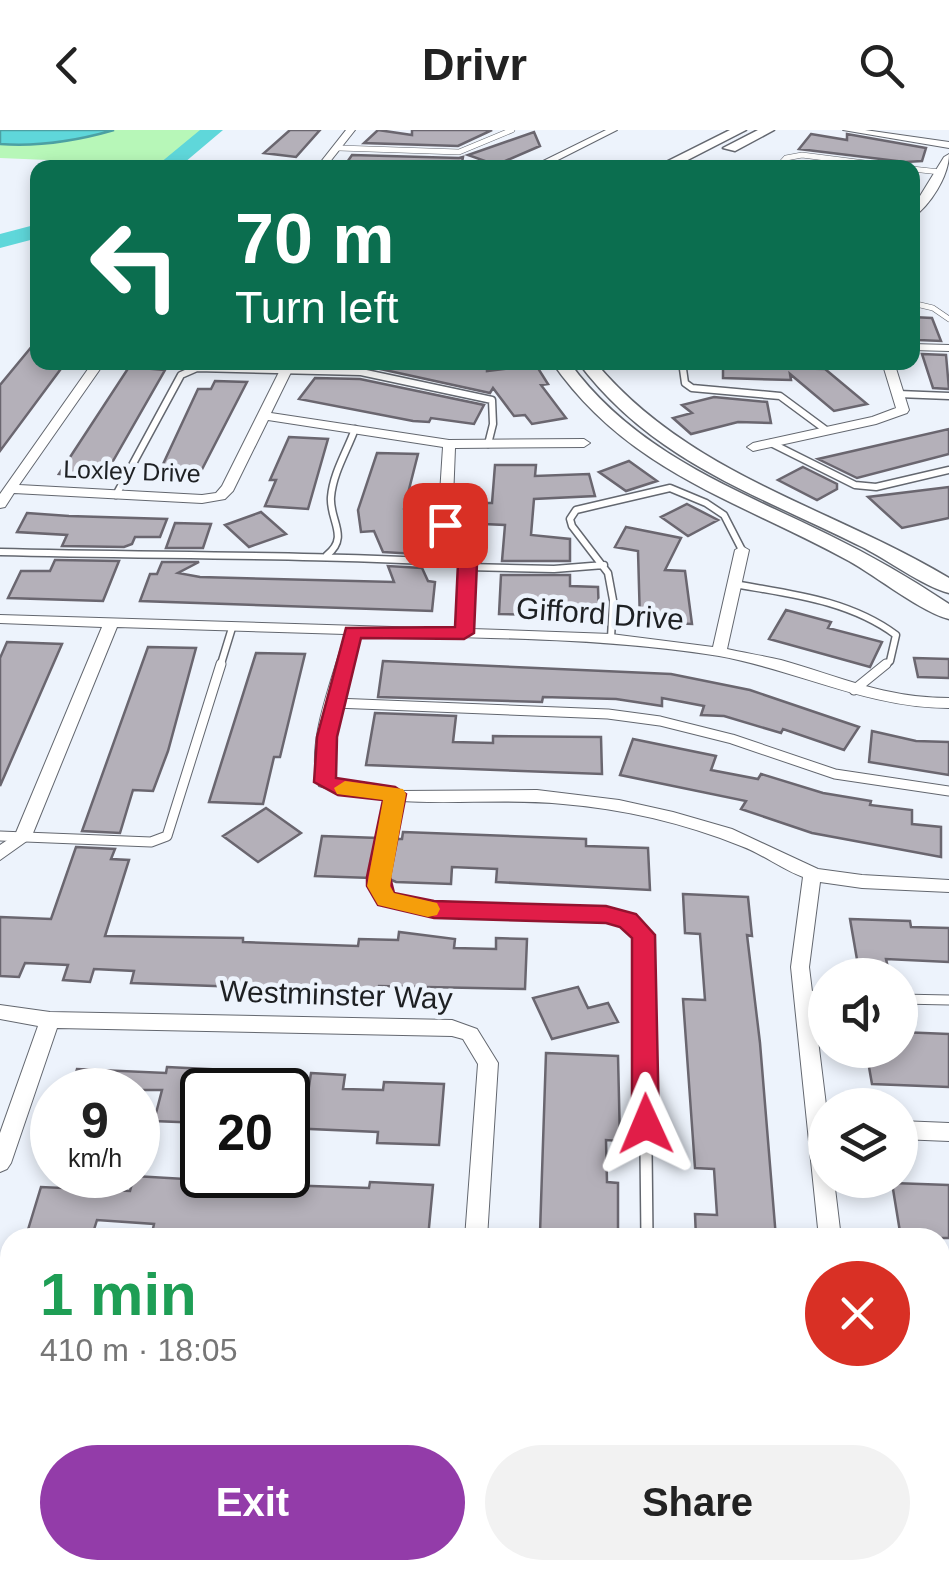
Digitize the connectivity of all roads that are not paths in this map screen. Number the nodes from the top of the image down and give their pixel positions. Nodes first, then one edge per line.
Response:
1 (351, 130) edge
2 (512, 130) edge
3 (614, 130) edge
4 (740, 130) edge
5 (768, 130) edge
6 (847, 130) edge
7 (856, 130) edge
8 (949, 145) edge
9 (339, 148) junction
10 (949, 157) edge
11 (328, 160) edge
12 (549, 160) edge
13 (677, 160) edge
14 (706, 160) edge
15 (784, 160) edge
16 (841, 160) edge
17 (920, 169) edge
18 (940, 172) junction
19 (920, 198) edge
20 (920, 305) edge
21 (949, 320) edge
22 (920, 347) edge
23 (949, 348) edge
24 (94, 370) edge
25 (198, 370) edge
26 (287, 370) edge
27 (337, 370) edge
28 (566, 370) edge
29 (592, 370) edge
30 (683, 370) edge
31 (890, 370) edge
32 (898, 394) junction
33 (949, 396) edge
34 (266, 416) junction
35 (355, 429) junction
36 (826, 430) junction
37 (771, 442) junction
38 (584, 443) dead end
39 (450, 444) junction
40 (488, 444) junction
41 (752, 447) dead end
42 (949, 470) edge
43 (11, 488) junction
44 (116, 495) junction
45 (0, 504) edge
46 (742, 550) joint
47 (0, 552) edge
48 (328, 555) junction
49 (468, 565) junction
50 (604, 565) junction
51 (734, 584) junction
52 (949, 586) edge
53 (949, 614) edge
54 (0, 619) edge
55 (112, 623) junction
56 (232, 628) junction
57 (353, 632) junction
58 (464, 633) junction
59 (610, 638) junction
60 (718, 652) junction
61 (854, 690) junction
62 (335, 703) junction
63 (949, 703) edge
64 (949, 791) edge
65 (395, 794) junction
66 (0, 836) edge
67 (22, 838) junction
68 (0, 854) edge
69 (812, 874) junction
70 (949, 886) edge
71 (802, 995) junction
72 (808, 995) edge
73 (918, 999) edge
74 (949, 1000) edge
75 (0, 1012) edge
76 (50, 1020) junction
77 (816, 1088) edge
78 (918, 1131) edge
79 (949, 1132) edge
80 (0, 1164) edge
81 (827, 1198) edge
82 (477, 1228) edge
83 (646, 1228) edge
84 (829, 1228) edge

1 - 9 street
2 - 9 lane
3 - 12 street
4 - 13 street
5 - 14 street
6 - 7 street
7 - 8 street
9 - 11 street
10 - 18 street
15 - 16 lane
17 - 18 lane
18 - 19 street
20 - 21 lane
22 - 23 street
24 - 43 street
25 - 44 lane
26 - 34 street, Loxley Drive
27 - 40 lane
28 - 53 street
29 - 52 street
30 - 36 lane
31 - 32 street
32 - 33 lane
32 - 36 street
34 - 35 street
34 - 44 street, Loxley Drive
35 - 39 street
35 - 48 lane
36 - 37 street
37 - 41 street
37 - 42 lane
38 - 40 street
39 - 40 street
39 - 49 street
43 - 44 street, Loxley Drive
43 - 45 street
46 - 50 lane
46 - 51 street
47 - 48 lane
48 - 49 lane
49 - 50 lane
49 - 58 street
50 - 59 lane
51 - 60 street
51 - 61 lane
54 - 55 street, Gifford Drive
55 - 56 street, Gifford Drive
55 - 67 street
56 - 57 street, Gifford Drive
56 - 67 lane
57 - 58 street, Gifford Drive
57 - 62 street
58 - 59 street, Gifford Drive
59 - 60 street, Gifford Drive
60 - 61 street, Gifford Drive
61 - 63 street, Gifford Drive
62 - 64 lane
62 - 65 street
65 - 69 street
65 - 83 lane
66 - 67 lane
67 - 68 street
69 - 70 street
69 - 71 street
71 - 72 lane
71 - 77 street
73 - 74 lane
75 - 76 street
76 - 80 street
76 - 82 street, Westminster Way
78 - 79 street
81 - 84 street

